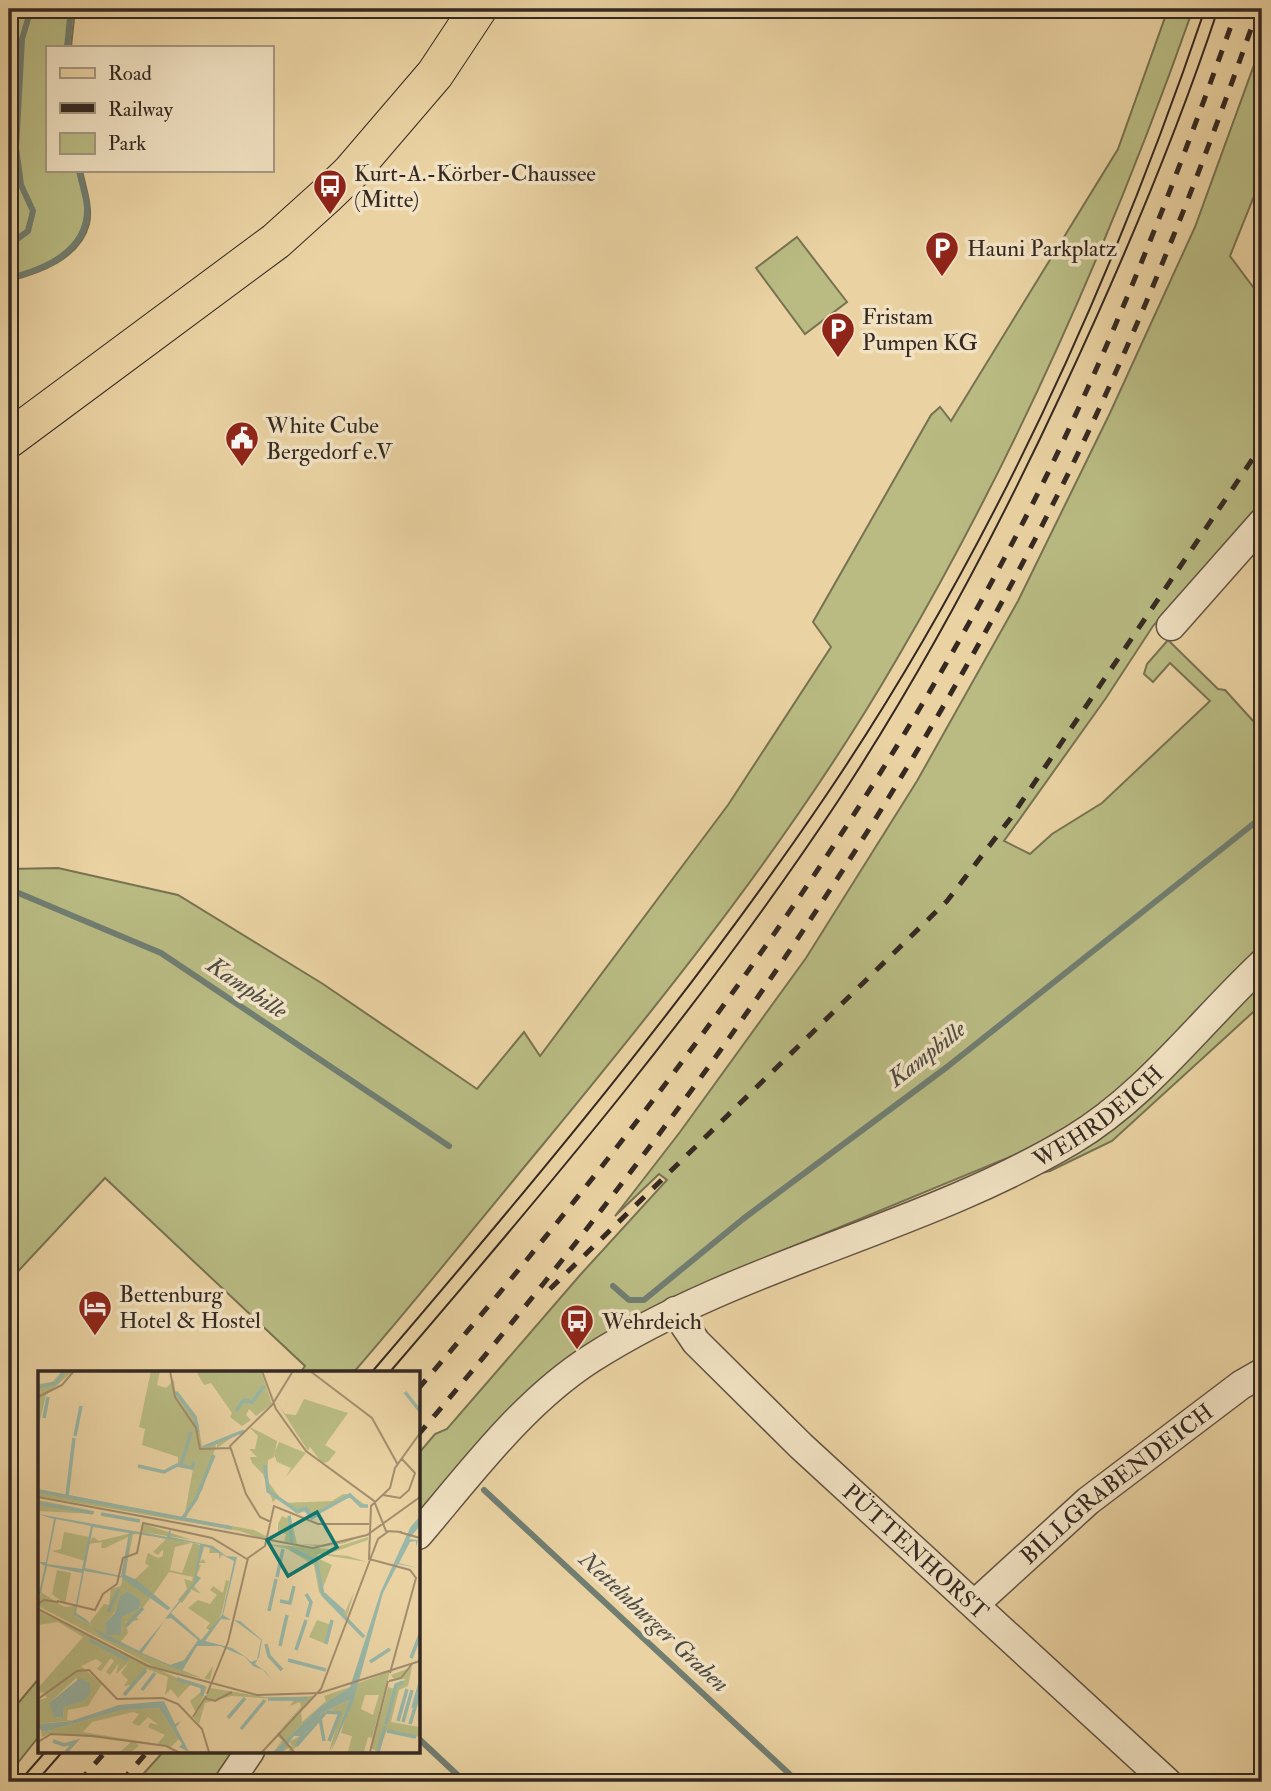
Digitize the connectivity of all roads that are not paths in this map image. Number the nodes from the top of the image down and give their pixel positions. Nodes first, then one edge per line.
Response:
1 (478, 9) edge
2 (9, 439) edge
3 (1262, 523) edge
4 (1171, 626) dead end
5 (1262, 964) edge
6 (674, 1311) junction
7 (1262, 1373) edge
8 (420, 1533) edge
9 (975, 1604) junction
10 (249, 1752) edge
11 (229, 1782) edge
12 (1167, 1782) edge

1 - 2 main road
3 - 4 street
5 - 6 street, WEHRDEICH
6 - 8 street, WEHRDEICH
6 - 9 street, PÜTTENHORST
7 - 9 street, BILLGRABENDEICH
9 - 12 street, PÜTTENHORST
10 - 11 street

